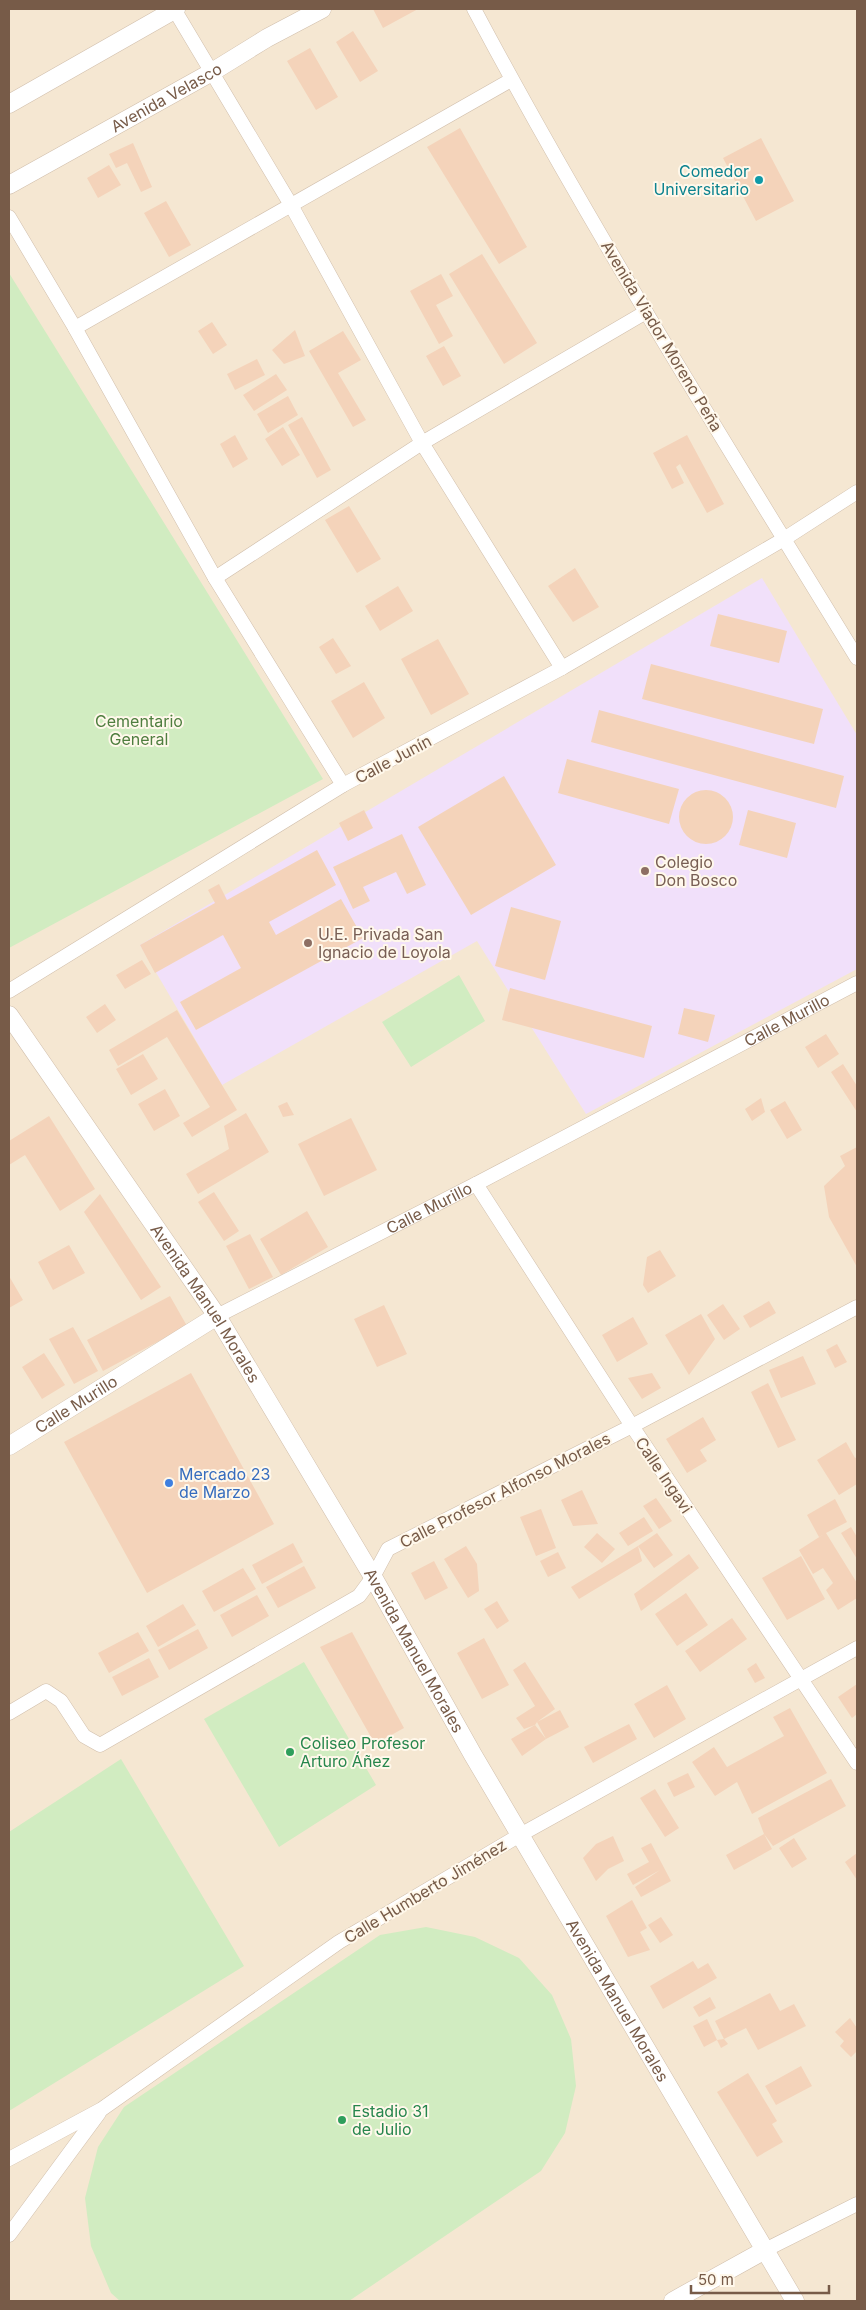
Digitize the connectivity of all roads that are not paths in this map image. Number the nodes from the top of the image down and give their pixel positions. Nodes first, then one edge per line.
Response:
1 (175, 9) edge
2 (322, 9) edge
3 (474, 9) edge
4 (212, 72) junction
5 (512, 80) junction
6 (9, 104) edge
7 (9, 185) edge
8 (291, 204) junction
9 (9, 217) edge
10 (646, 312) junction
11 (75, 328) junction
12 (422, 443) junction
13 (857, 492) edge
14 (784, 539) junction
15 (215, 578) junction
16 (857, 658) edge
17 (562, 668) junction
18 (343, 785) junction
19 (857, 983) edge
20 (9, 991) edge
21 (9, 1015) edge
22 (476, 1184) junction
23 (857, 1307) edge
24 (217, 1316) junction
25 (632, 1426) junction
26 (9, 1446) edge
27 (373, 1577) junction
28 (857, 1648) edge
29 (802, 1680) junction
30 (9, 1713) edge
31 (857, 1763) edge
32 (520, 1835) junction
33 (102, 2109) junction
34 (9, 2159) edge
35 (857, 2204) edge
36 (9, 2235) edge
37 (765, 2250) junction
38 (673, 2301) edge
39 (795, 2301) edge

1 - 4 street
1 - 6 street
2 - 4 street, Avenida Velasco
3 - 5 street, Avenida Viador Moreno Peña
4 - 7 street, Avenida Velasco
4 - 8 street
5 - 8 street
5 - 10 street, Avenida Viador Moreno Peña
8 - 11 street
8 - 12 street
9 - 11 street
10 - 12 street
10 - 14 street, Avenida Viador Moreno Peña
11 - 15 street
12 - 15 street
12 - 17 street
13 - 14 street, Calle Junín
14 - 16 street, Avenida Viador Moreno Peña
14 - 17 street, Calle Junín
15 - 18 street
17 - 18 street, Calle Junín
18 - 20 street, Calle Junín
19 - 22 street, Calle Murillo
21 - 24 street, Avenida Manuel Morales
22 - 24 street, Calle Murillo
22 - 25 street, Calle Ingavi
23 - 25 street, Calle Profesor Alfonso Morales
24 - 26 street, Calle Murillo
24 - 27 street, Avenida Manuel Morales
25 - 27 street, Calle Profesor Alfonso Morales
25 - 29 street, Calle Ingavi
27 - 30 street, Calle Profesor Alfonso Morales
27 - 32 street, Avenida Manuel Morales
28 - 29 street, Calle Humberto Jiménez
29 - 31 street, Calle Ingavi
29 - 32 street, Calle Humberto Jiménez
32 - 33 street, Calle Humberto Jiménez
32 - 37 street, Avenida Manuel Morales
33 - 34 street, Calle Humberto Jiménez
33 - 36 street
35 - 37 street
37 - 38 street
37 - 39 street, Avenida Manuel Morales

